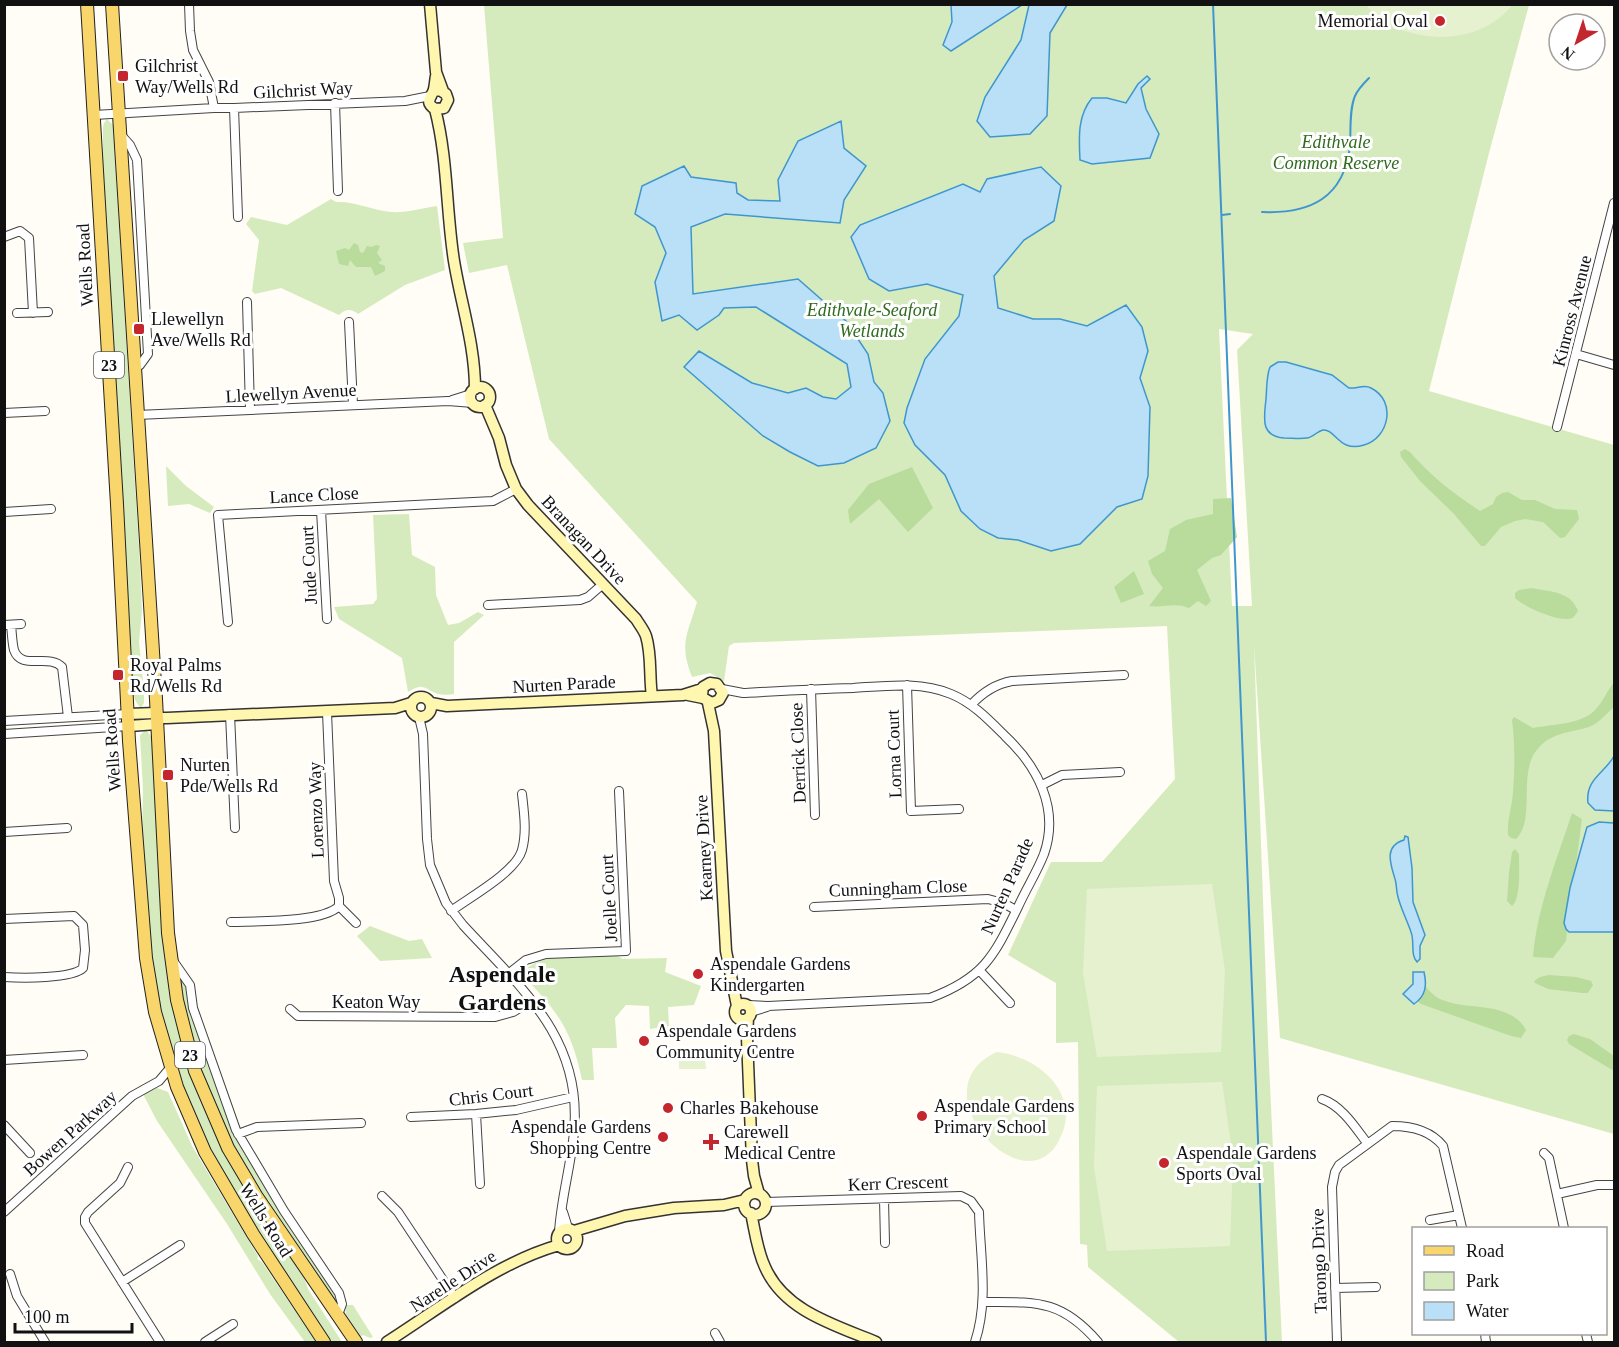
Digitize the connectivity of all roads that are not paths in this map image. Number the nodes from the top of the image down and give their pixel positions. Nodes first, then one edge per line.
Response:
1 (87, 4) edge
2 (112, 4) edge
3 (189, 4) edge
4 (430, 4) edge
5 (436, 100) junction
6 (335, 103) junction
7 (214, 108) junction
8 (234, 108) junction
9 (119, 114) junction
10 (94, 115) junction
11 (338, 191) dead end
12 (1614, 203) edge
13 (238, 217) dead end
14 (1612, 226) edge
15 (4, 237) edge
16 (247, 302) dead end
17 (48, 312) dead end
18 (33, 313) junction
19 (17, 314) dead end
20 (349, 322) dead end
21 (1576, 354) junction
22 (1614, 365) edge
23 (477, 397) junction
24 (353, 405) junction
25 (250, 410) junction
26 (45, 411) dead end
27 (4, 413) edge
28 (136, 416) junction
29 (1557, 427) dead end
30 (516, 489) junction
31 (51, 509) dead end
32 (321, 510) junction
33 (4, 512) edge
34 (603, 585) junction
35 (488, 605) dead end
36 (327, 619) dead end
37 (228, 622) dead end
38 (21, 624) dead end
39 (8, 625) edge
40 (1124, 675) dead end
41 (907, 686) junction
42 (811, 689) junction
43 (650, 696) junction
44 (712, 697) junction
45 (971, 705) junction
46 (421, 710) junction
47 (327, 712) junction
48 (230, 714) junction
49 (68, 717) junction
50 (158, 718) junction
51 (26, 720) junction
52 (128, 720) junction
53 (4, 721) edge
54 (26, 733) junction
55 (4, 734) edge
56 (1120, 772) dead end
57 (1042, 785) junction
58 (619, 791) dead end
59 (522, 794) dead end
60 (958, 809) dead end
61 (815, 814) dead end
62 (67, 828) dead end
63 (235, 828) dead end
64 (4, 832) edge
65 (339, 906) junction
66 (814, 907) dead end
67 (1016, 910) junction
68 (451, 911) junction
69 (4, 919) edge
70 (231, 922) dead end
71 (356, 923) dead end
72 (169, 952) junction
73 (980, 971) junction
74 (508, 974) junction
75 (4, 977) edge
76 (531, 1000) junction
77 (1010, 1003) dead end
78 (290, 1009) dead end
79 (745, 1011) junction
80 (83, 1055) dead end
81 (4, 1060) edge
82 (170, 1068) junction
83 (159, 1081) junction
84 (177, 1087) junction
85 (573, 1097) junction
86 (1322, 1099) dead end
87 (476, 1114) junction
88 (411, 1118) dead end
89 (361, 1123) dead end
90 (4, 1125) edge
91 (238, 1134) junction
92 (1367, 1143) junction
93 (30, 1152) dead end
94 (1544, 1152) dead end
95 (128, 1167) dead end
96 (480, 1184) dead end
97 (1614, 1185) edge
98 (1557, 1194) junction
99 (382, 1196) dead end
100 (884, 1199) junction
101 (755, 1204) junction
102 (4, 1212) edge
103 (1459, 1215) junction
104 (1430, 1220) dead end
105 (1462, 1227) edge
106 (1564, 1227) edge
107 (566, 1236) junction
108 (885, 1243) dead end
109 (180, 1245) dead end
110 (10, 1274) dead end
111 (122, 1282) junction
112 (1376, 1287) dead end
113 (1335, 1288) junction
114 (454, 1298) junction
115 (983, 1302) junction
116 (338, 1315) junction
117 (233, 1324) dead end
118 (45, 1342) edge
119 (159, 1342) edge
120 (205, 1342) edge
121 (324, 1342) edge
122 (356, 1342) edge
123 (387, 1342) edge
124 (876, 1342) edge
125 (975, 1342) edge
126 (1098, 1342) edge
127 (1337, 1342) edge

1 - 10 main road, Wells Road / 23
2 - 9 main road, Wells Road / 23
3 - 7 street
4 - 5 street, Branagan Drive
5 - 6 street, Gilchrist Way
5 - 23 street, Branagan Drive
6 - 8 street, Gilchrist Way
6 - 11 street
7 - 8 street, Gilchrist Way
7 - 9 street, Gilchrist Way
8 - 13 street
9 - 10 street, Gilchrist Way
9 - 28 main road, Wells Road / 23
10 - 52 main road, Wells Road / 23
12 - 14 street, Kinross Avenue
14 - 21 street, Kinross Avenue
15 - 18 street
16 - 25 street
17 - 18 street
18 - 19 street
20 - 24 street
21 - 22 street
21 - 29 street, Kinross Avenue
23 - 24 street, Llewellyn Avenue
23 - 30 street, Branagan Drive
24 - 25 street, Llewellyn Avenue
25 - 28 street, Llewellyn Avenue
26 - 27 street
28 - 50 main road, Wells Road / 23
30 - 32 street, Lance Close
30 - 34 street, Branagan Drive
31 - 33 street
32 - 36 street, Jude Court
32 - 37 street, Lance Close
34 - 35 street
34 - 43 street, Branagan Drive
38 - 39 street
39 - 49 street
40 - 45 street
41 - 42 street, Nurten Parade
41 - 45 street, Nurten Parade
41 - 60 street, Lorna Court
42 - 44 street, Nurten Parade
42 - 61 street, Derrick Close
43 - 44 street, Nurten Parade
43 - 46 street, Nurten Parade
44 - 79 street, Kearney Drive
45 - 57 street, Nurten Parade
46 - 47 street, Nurten Parade
46 - 68 street
47 - 48 street, Nurten Parade
47 - 65 street, Lorenzo Way
48 - 50 street, Nurten Parade
48 - 63 street
49 - 51 street
49 - 52 street
50 - 52 street, Nurten Parade
50 - 72 main road, Wells Road / 23
51 - 53 street
51 - 54 street
52 - 54 street
52 - 82 main road, Wells Road / 23
54 - 55 street
56 - 57 street
57 - 67 street, Nurten Parade
58 - 74 street, Joelle Court
59 - 68 street
62 - 64 street
65 - 70 street
65 - 71 street
66 - 67 street, Cunningham Close
67 - 73 street, Nurten Parade
68 - 74 street
69 - 75 street
72 - 91 street, Wells Road
72 - 116 main road, Wells Road / 23
73 - 77 street
73 - 79 street, Nurten Parade
74 - 76 street
76 - 78 street, Keaton Way
76 - 85 street
79 - 101 street, Kearney Drive
80 - 81 street
82 - 83 street, Bowen Parkway
82 - 84 main road, Wells Road / 23
83 - 84 street
83 - 102 street, Bowen Parkway
84 - 121 main road, Wells Road / 23
85 - 87 street, Chris Court
85 - 107 street
86 - 92 street
87 - 88 street, Chris Court
87 - 96 street
89 - 91 street
90 - 93 street
91 - 116 street, Wells Road
92 - 103 street, Tarongo Drive
92 - 113 street, Tarongo Drive
94 - 98 street
95 - 111 street
97 - 98 street
98 - 106 street
99 - 114 street
100 - 101 street, Kerr Crescent
100 - 108 street
100 - 115 street, Kerr Crescent
101 - 107 street, Narelle Drive
101 - 124 street, Kearney Drive
103 - 104 street
103 - 105 street
107 - 114 street, Narelle Drive
109 - 111 street
110 - 118 street
111 - 119 street
112 - 113 street
113 - 127 street, Tarongo Drive
114 - 123 street, Narelle Drive
115 - 125 street, Kerr Crescent
115 - 126 street
116 - 122 main road, Wells Road / 23
117 - 120 street

